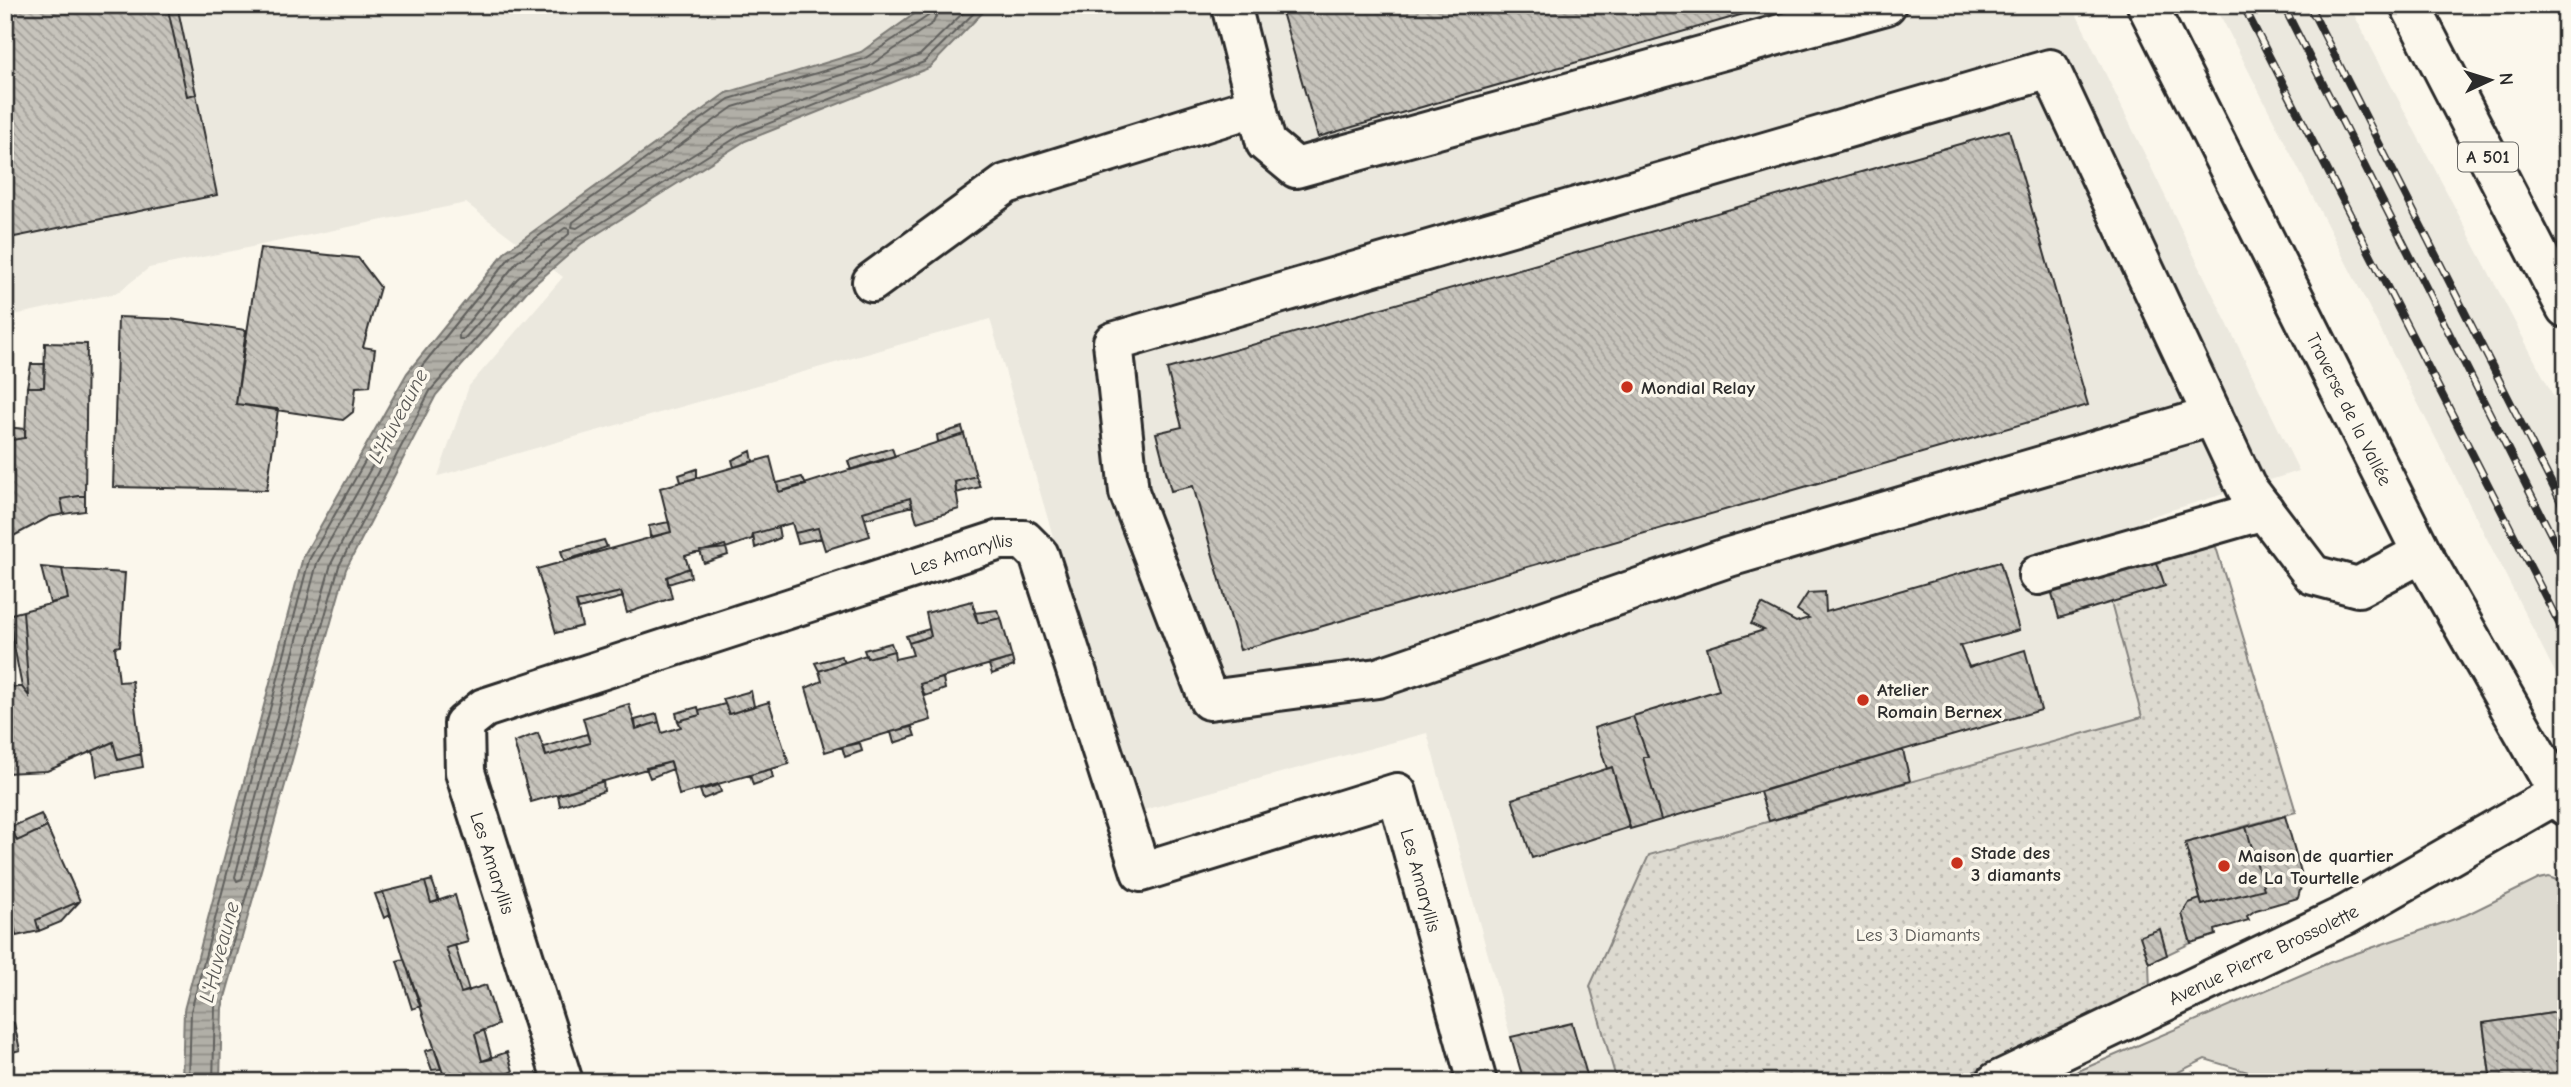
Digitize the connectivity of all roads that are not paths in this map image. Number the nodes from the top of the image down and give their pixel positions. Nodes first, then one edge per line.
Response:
1 (1231, 5) edge
2 (1886, 5) edge
3 (2147, 5) edge
4 (2410, 5) edge
5 (1257, 106) junction
6 (872, 282) dead end
7 (2566, 308) edge
8 (2213, 416) junction
9 (2263, 510) junction
10 (2422, 552) junction
11 (2038, 575) dead end
12 (2562, 800) edge
13 (563, 1082) edge
14 (1477, 1082) edge
15 (1996, 1082) edge

1 - 5 main road
2 - 5 main road
3 - 10 main road, Traverse de la Vallée
4 - 7 main road, A 501
5 - 6 main road
8 - 8 main road
8 - 9 main road
9 - 10 main road
9 - 11 main road
10 - 12 main road, Traverse de la Vallée
12 - 15 main road, Avenue Pierre Brossolette
13 - 14 main road, Les Amaryllis

